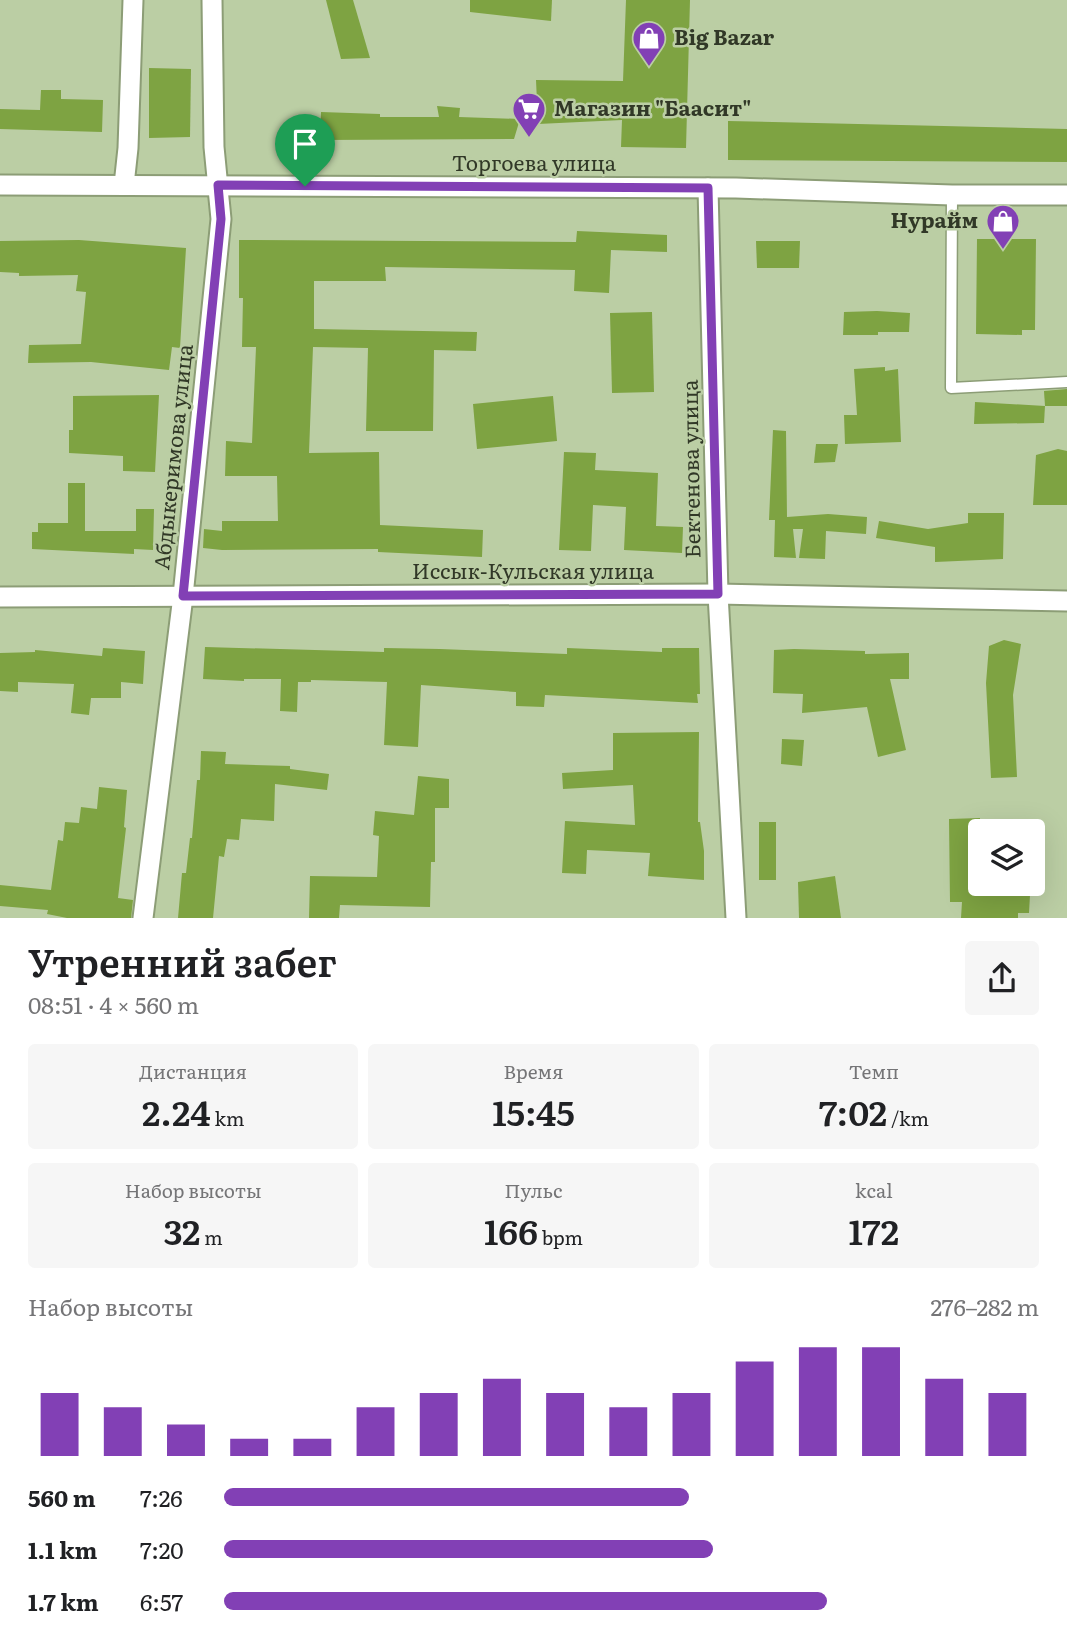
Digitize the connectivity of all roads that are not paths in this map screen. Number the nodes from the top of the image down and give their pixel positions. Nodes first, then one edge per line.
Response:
1 (133, 0) edge
2 (212, 0) edge
3 (0, 185) edge
4 (124, 185) junction
5 (218, 185) junction
6 (708, 188) junction
7 (952, 195) junction
8 (1067, 195) edge
9 (1067, 382) edge
10 (718, 594) junction
11 (183, 596) junction
12 (0, 597) edge
13 (1067, 601) edge
14 (143, 918) edge
15 (736, 918) edge

1 - 4 street
2 - 5 street, Абдыкеримова улица
3 - 4 street, Торгоева улица
4 - 5 street, Торгоева улица
5 - 6 street, Торгоева улица
5 - 11 street, Абдыкеримова улица
6 - 7 street, Торгоева улица
6 - 10 street, Бектенова улица
7 - 8 street, Торгоева улица
7 - 9 lane
10 - 11 street, Иссык-Кульская улица
10 - 13 street, Иссык-Кульская улица
10 - 15 street, Бектенова улица
11 - 12 street, Иссык-Кульская улица
11 - 14 street, Абдыкеримова улица

